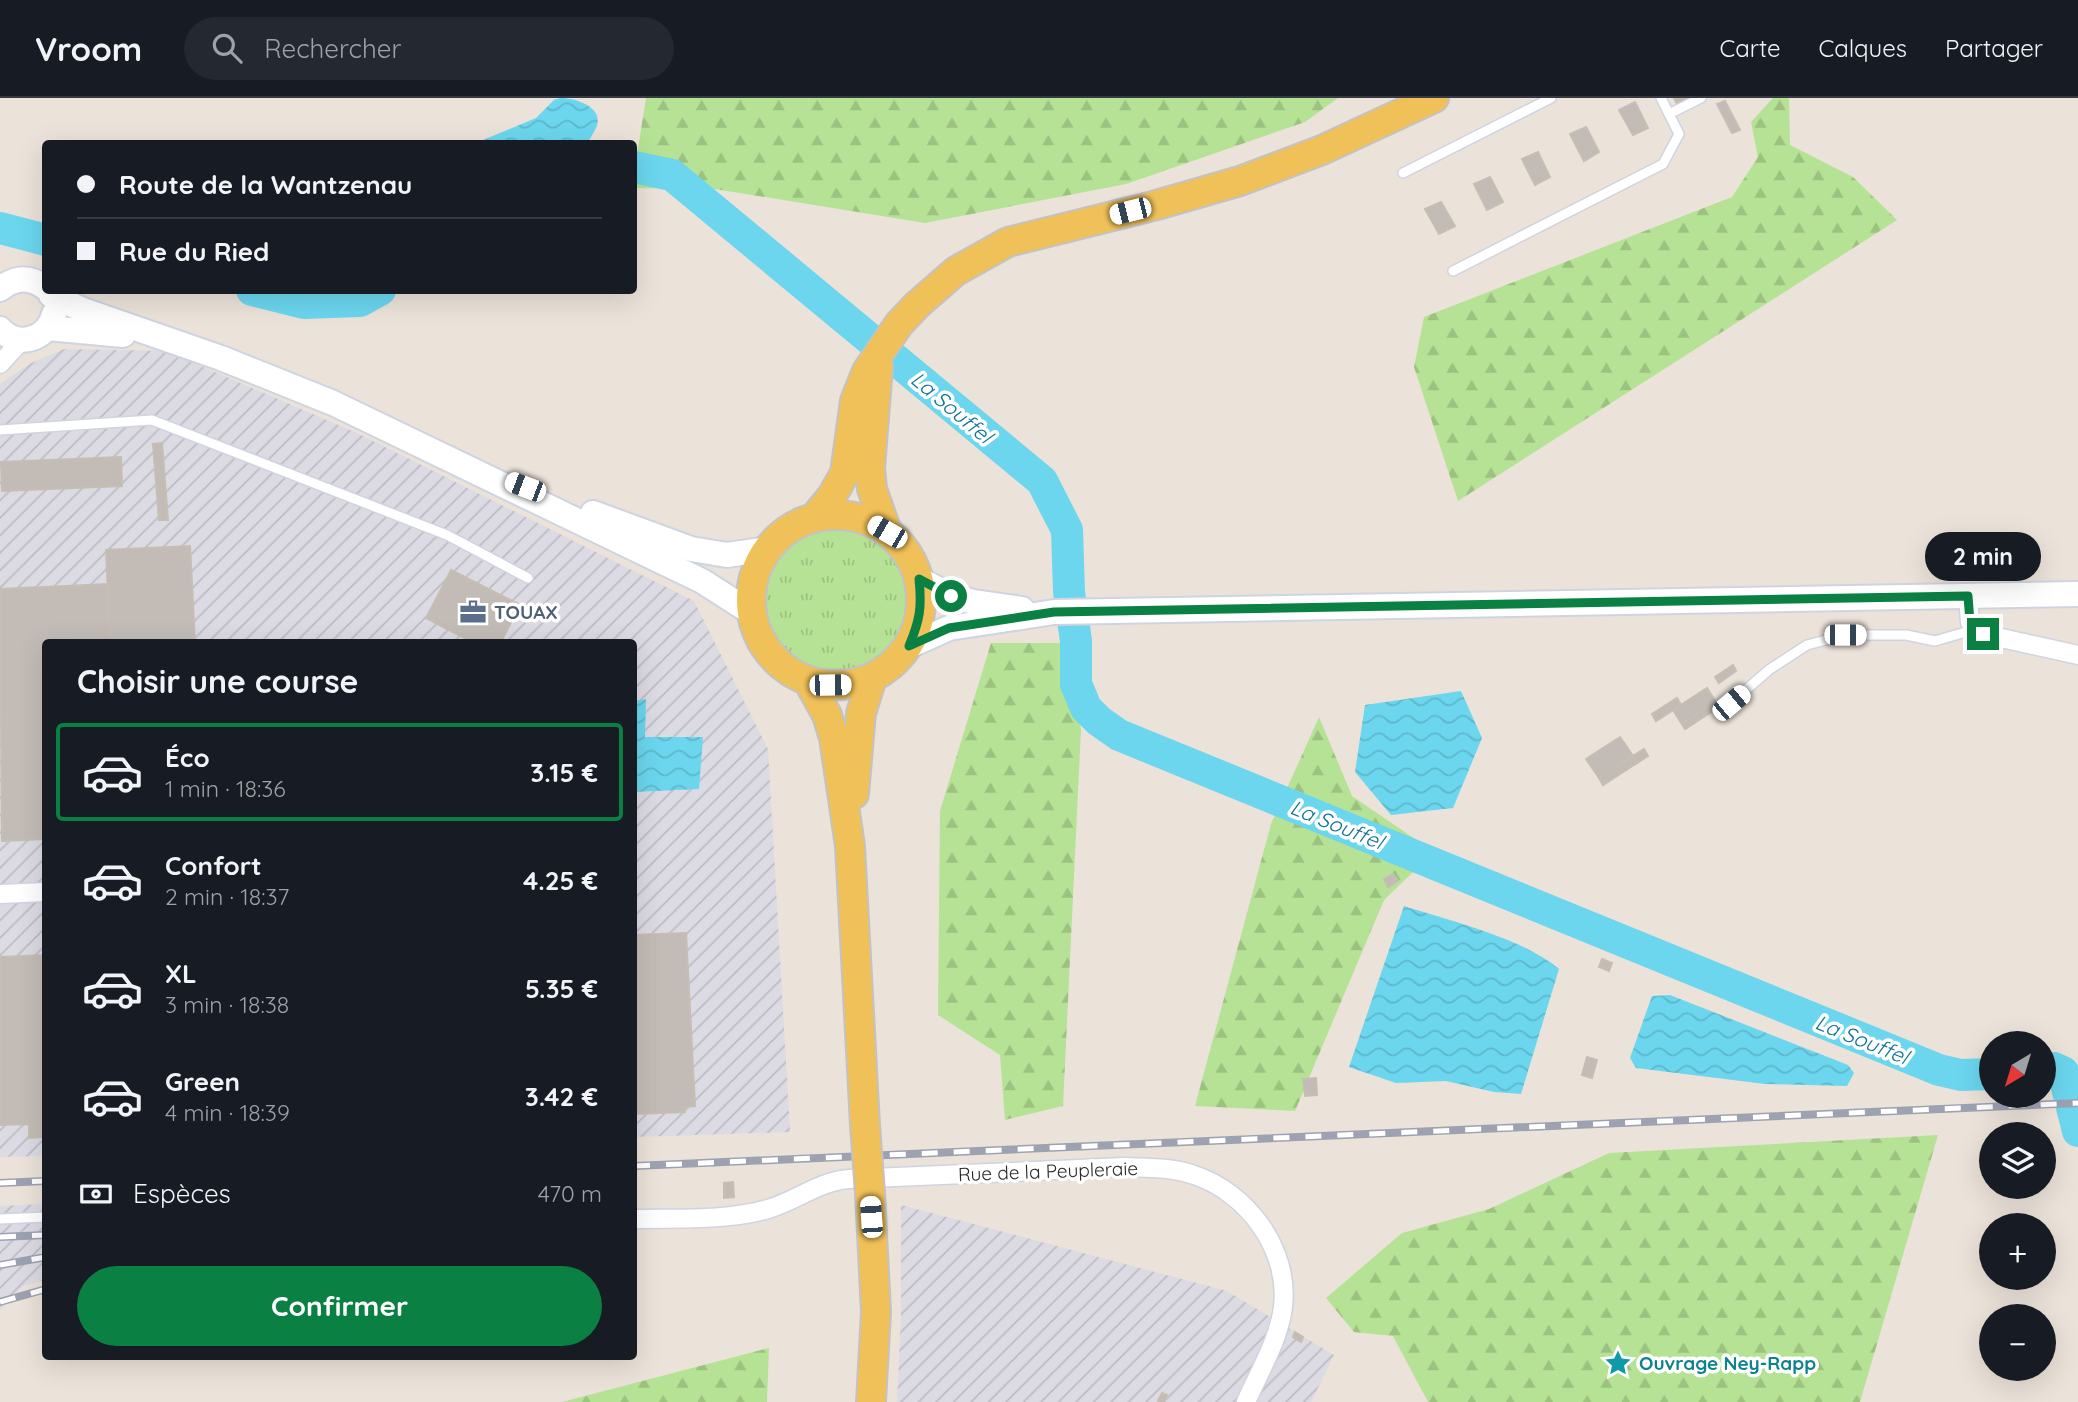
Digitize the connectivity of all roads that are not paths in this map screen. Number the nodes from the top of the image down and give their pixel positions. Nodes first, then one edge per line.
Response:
1 (1434, 98) edge
2 (1551, 98) edge
3 (1661, 98) edge
4 (1701, 98) edge
5 (1669, 114) junction
6 (1403, 173) dead end
7 (1453, 271) dead end
8 (42, 287) edge
9 (0, 289) edge
10 (49, 294) edge
11 (54, 294) edge
12 (48, 328) junction
13 (0, 329) edge
14 (22, 340) junction
15 (168, 340) junction
16 (879, 357) junction
17 (0, 364) edge
18 (0, 430) edge
19 (451, 459) junction
20 (814, 518) junction
21 (887, 532) junction
22 (769, 549) junction
23 (528, 578) dead end
24 (919, 579) junction
25 (2078, 594) edge
26 (1968, 596) junction
27 (1054, 612) junction
28 (752, 613) junction
29 (1976, 629) junction
30 (909, 646) junction
31 (2078, 655) edge
32 (872, 678) junction
33 (808, 681) junction
34 (1725, 708) dead end
35 (850, 846) junction
36 (42, 892) edge
37 (0, 894) edge
38 (42, 1217) edge
39 (0, 1219) edge
40 (637, 1219) edge
41 (871, 1402) edge
42 (1246, 1402) edge

1 - 16 main road
2 - 6 lane
3 - 5 lane
4 - 5 lane
5 - 7 lane
8 - 9 main road
10 - 12 main road
11 - 15 main road
12 - 14 main road
12 - 15 main road
13 - 14 main road
14 - 17 street
15 - 19 main road
16 - 20 main road
16 - 21 main road
18 - 23 lane
19 - 22 main road
19 - 28 main road
20 - 21 main road
20 - 22 main road
21 - 24 main road
22 - 28 main road
24 - 27 main road
24 - 30 main road
25 - 26 main road
26 - 27 main road
26 - 29 street
27 - 30 main road
28 - 33 main road
29 - 31 street
29 - 34 lane
30 - 32 main road
32 - 33 main road
32 - 35 main road
33 - 35 main road
35 - 41 main road, bridge
36 - 37 street
38 - 39 lane
40 - 42 street, Rue de la Peupleraie

